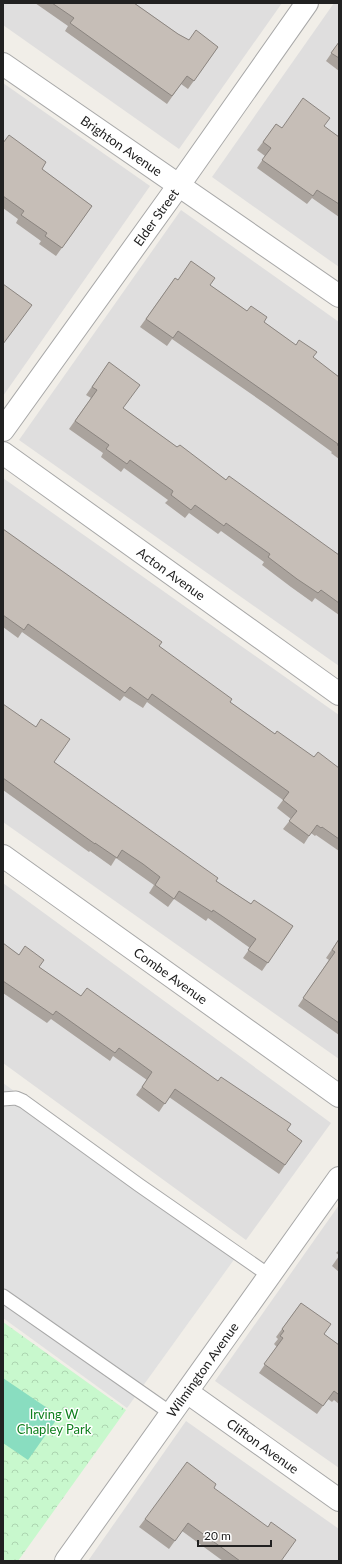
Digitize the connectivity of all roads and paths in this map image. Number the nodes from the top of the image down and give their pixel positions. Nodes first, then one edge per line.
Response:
1 (307, 3) edge
2 (3, 64) edge
3 (179, 184) junction
4 (339, 296) edge
5 (3, 430) edge
6 (3, 453) edge
7 (339, 694) edge
8 (3, 856) edge
9 (339, 1096) edge
10 (4, 1097) edge
11 (339, 1178) edge
12 (270, 1276) junction
13 (3, 1296) edge
14 (187, 1392) junction
15 (172, 1414) junction
16 (339, 1500) edge
17 (66, 1561) edge

1 - 3 street, Elder Street
2 - 3 street, Brighton Avenue
3 - 4 street, Brighton Avenue
3 - 5 street, Elder Street
6 - 7 street, Acton Avenue
8 - 9 street, Combe Avenue
10 - 12 lane
11 - 12 street, Wilmington Avenue
12 - 14 street, Wilmington Avenue
13 - 15 lane
14 - 15 street, Wilmington Avenue
14 - 16 street, Clifton Avenue
15 - 17 street, Wilmington Avenue

